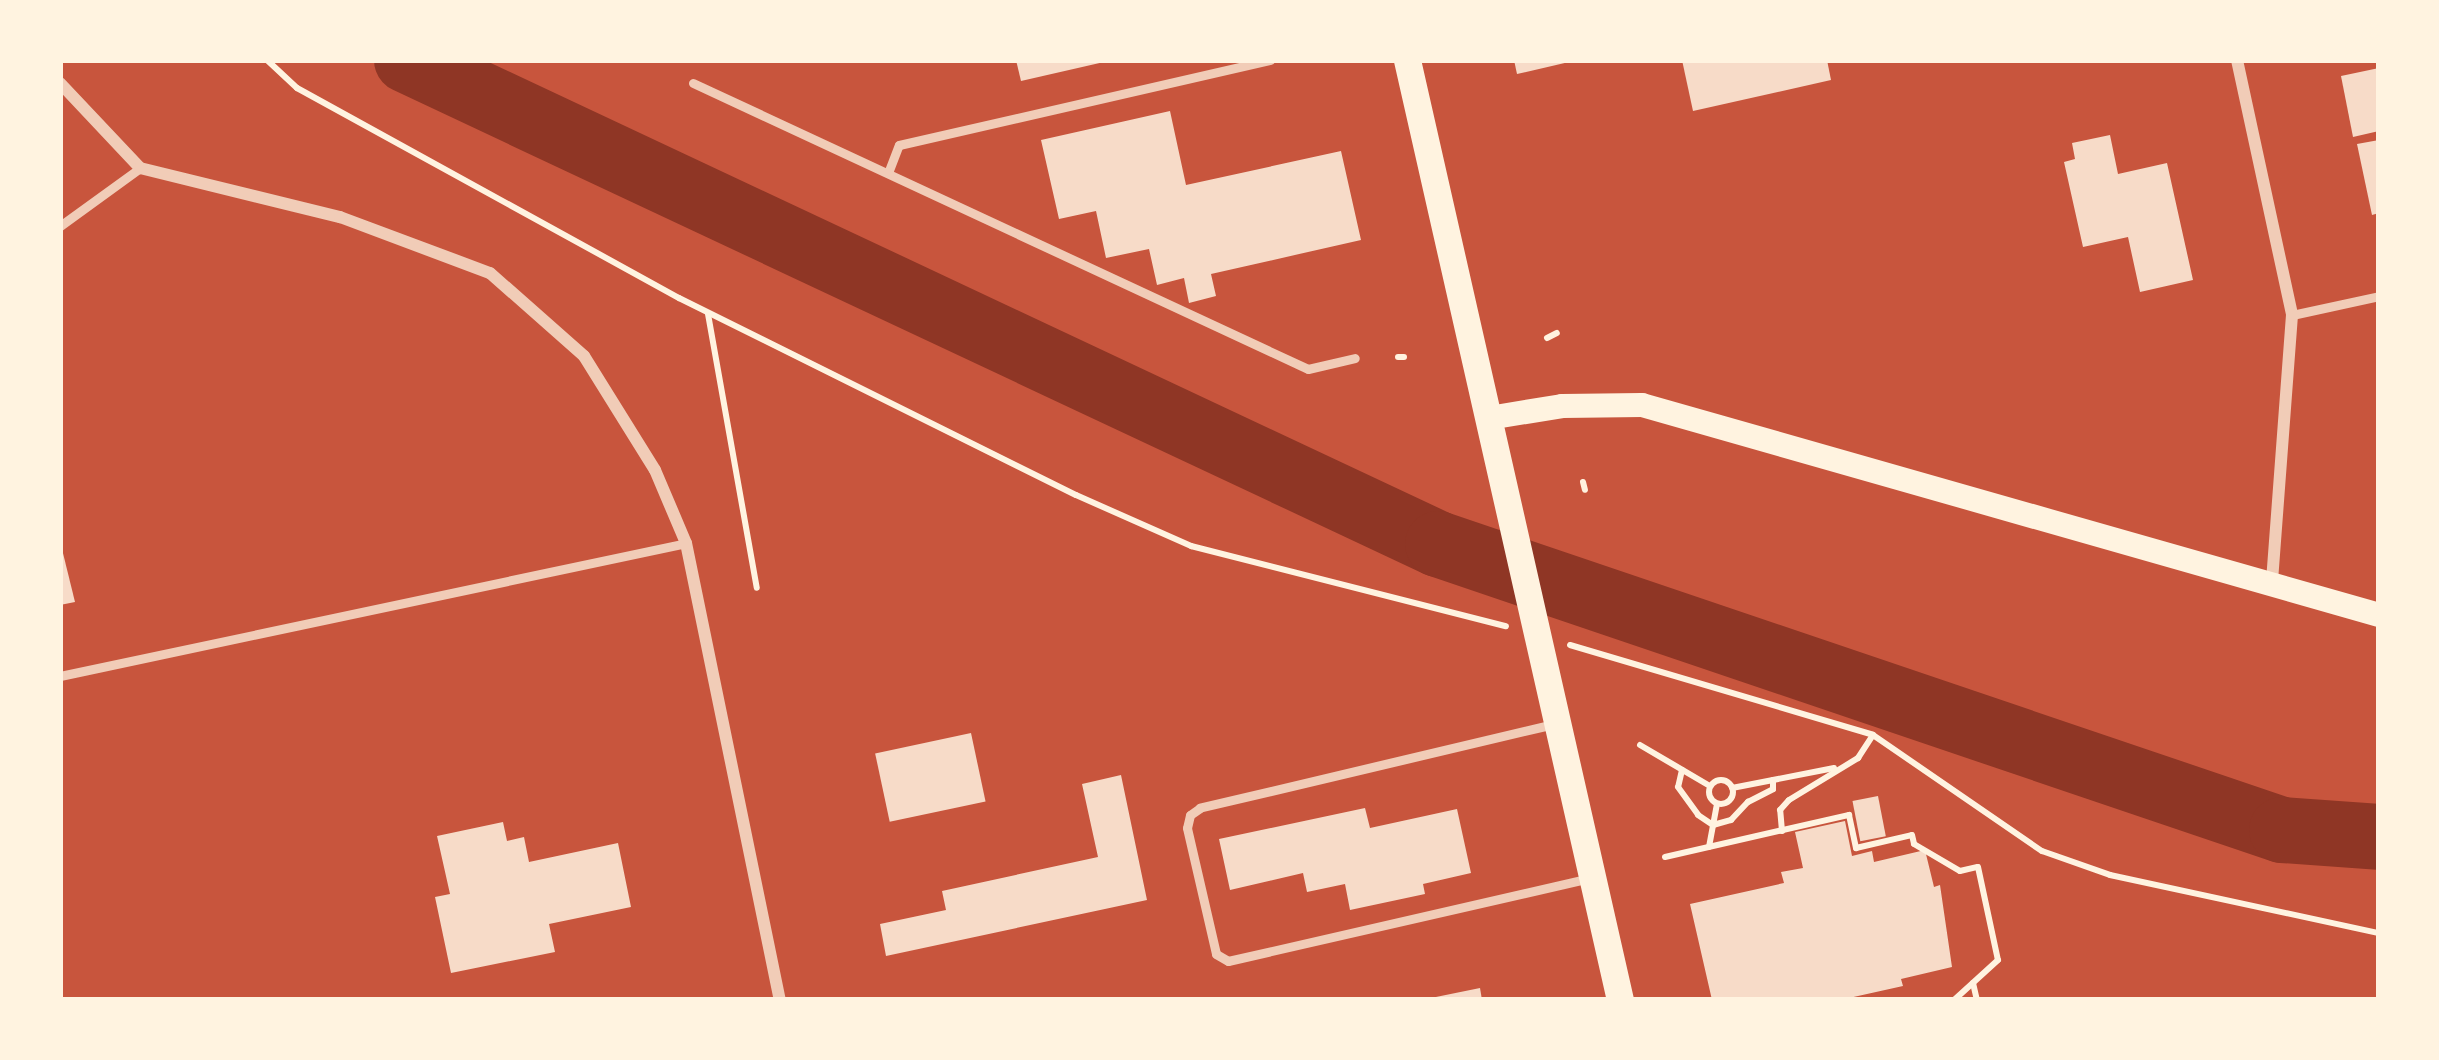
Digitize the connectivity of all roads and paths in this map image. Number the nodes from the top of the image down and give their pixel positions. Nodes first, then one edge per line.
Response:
1 (267, 60) edge
2 (1270, 60) edge
3 (1407, 60) edge
4 (2237, 60) edge
5 (60, 83) edge
6 (693, 83) dead end
7 (140, 168) junction
8 (888, 173) junction
9 (60, 226) edge
10 (2379, 296) edge
11 (708, 313) junction
12 (2292, 315) junction
13 (1355, 358) dead end
14 (1489, 418) junction
15 (686, 543) junction
16 (2272, 582) junction
17 (757, 588) dead end
18 (2379, 615) edge
19 (1512, 628) dead end
20 (1557, 641) dead end
21 (60, 676) edge
22 (1557, 710) junction
23 (1874, 735) junction
24 (1640, 745) dead end
25 (1838, 767) junction
26 (1682, 770) junction
27 (1773, 780) junction
28 (1710, 786) junction
29 (1732, 788) junction
30 (1718, 804) junction
31 (1714, 825) junction
32 (1782, 831) junction
33 (1709, 848) junction
34 (1665, 857) dead end
35 (1593, 877) junction
36 (2379, 932) edge
37 (1973, 983) junction
38 (780, 1000) edge
39 (1620, 1000) edge
40 (1954, 1000) edge
41 (1977, 1000) edge

1 - 11 path
2 - 8 lane
3 - 14 main road
4 - 12 street
5 - 7 street
6 - 8 lane
7 - 9 lane
7 - 15 street
8 - 13 lane
10 - 12 lane
11 - 17 path
11 - 19 path
12 - 16 street
14 - 16 main road
14 - 22 main road
15 - 21 lane
15 - 38 street
16 - 18 main road
20 - 23 path
22 - 35 main road
22 - 35 lane
23 - 25 path
23 - 36 path
24 - 26 path
25 - 27 path
25 - 32 path
26 - 28 path
26 - 31 path
27 - 29 path
27 - 31 path
28 - 29 path
28 - 30 path
29 - 30 path
30 - 31 path
31 - 33 path
32 - 33 path
32 - 37 path
33 - 34 path
35 - 39 main road
37 - 40 path
37 - 41 path

